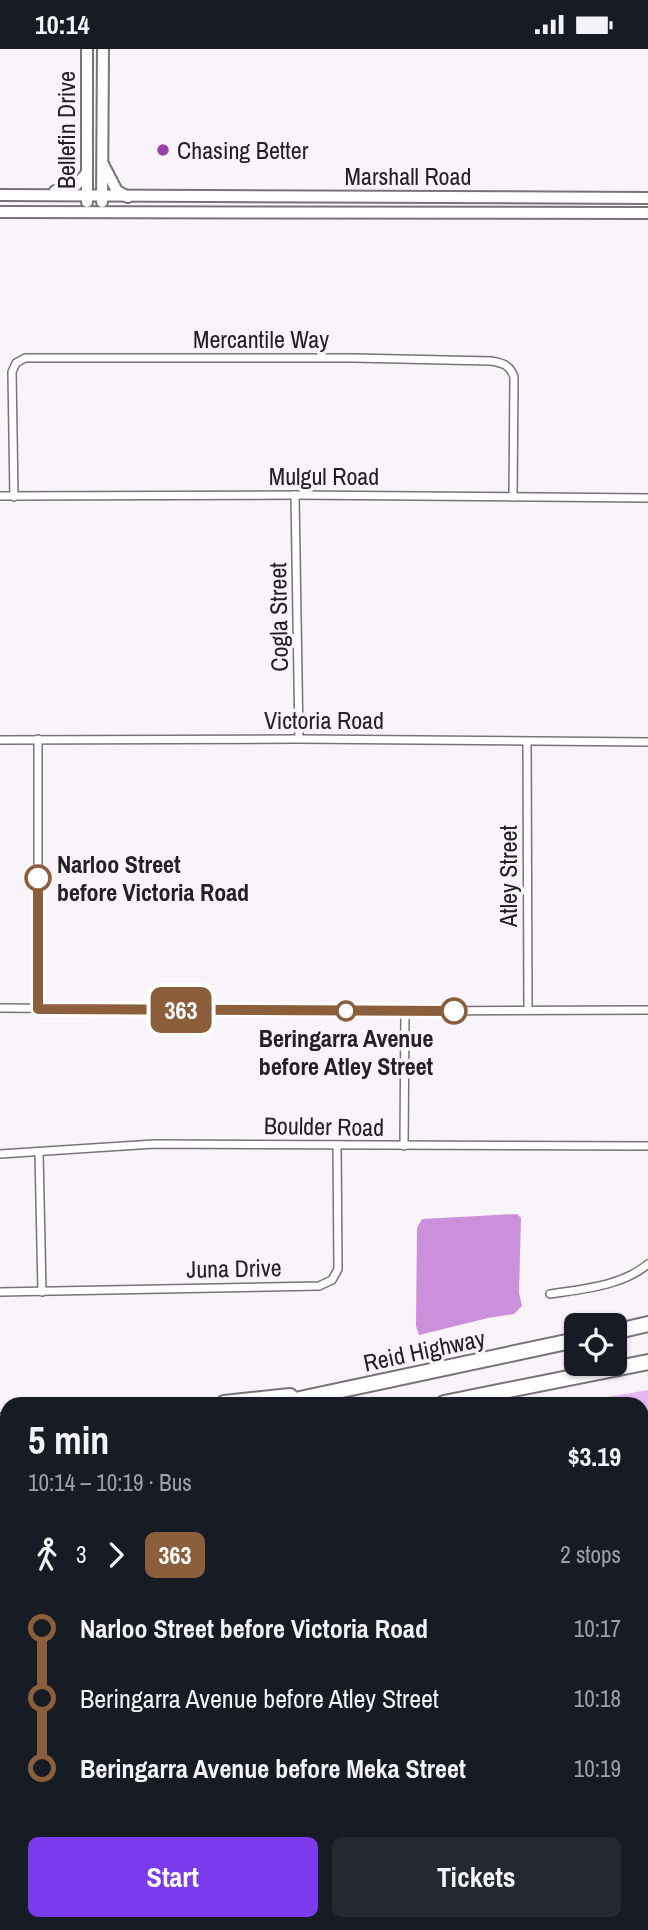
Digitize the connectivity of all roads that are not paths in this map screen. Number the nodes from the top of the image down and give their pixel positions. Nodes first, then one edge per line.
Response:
1 (87, 49) edge
2 (103, 49) edge
3 (102, 159) junction
4 (87, 173) junction
5 (0, 194) edge
6 (87, 196) junction
7 (101, 196) junction
8 (128, 197) junction
9 (648, 198) edge
10 (0, 212) edge
11 (87, 212) junction
12 (102, 212) junction
13 (648, 213) edge
14 (295, 495) junction
15 (0, 496) edge
16 (14, 497) junction
17 (513, 497) junction
18 (648, 498) edge
19 (38, 739) junction
20 (299, 739) junction
21 (0, 740) edge
22 (527, 742) junction
23 (648, 743) edge
24 (0, 1008) edge
25 (38, 1009) junction
26 (528, 1010) junction
27 (648, 1010) edge
28 (405, 1011) junction
29 (337, 1145) junction
30 (404, 1146) junction
31 (648, 1146) edge
32 (39, 1152) junction
33 (0, 1154) edge
34 (648, 1265) edge
35 (0, 1292) edge
36 (42, 1292) junction
37 (550, 1294) dead end
38 (648, 1324) edge
39 (627, 1329) edge
40 (564, 1343) edge
41 (648, 1362) edge
42 (361, 1387) junction
43 (275, 1397) edge
44 (311, 1397) edge
45 (474, 1397) edge

1 - 4 main road, Bellefin Drive
2 - 3 main road, Bellefin Drive
3 - 7 main road, Bellefin Drive
3 - 8 main road
4 - 5 main road
4 - 6 main road, Bellefin Drive
5 - 6 main road, Marshall Road
6 - 7 main road, Marshall Road
6 - 11 main road, Bellefin Drive
7 - 8 main road, Marshall Road
7 - 12 main road, Bellefin Drive
8 - 9 main road, Marshall Road
10 - 11 main road, Marshall Road
11 - 12 main road, Marshall Road
12 - 13 main road, Marshall Road
14 - 16 street, Mulgul Road
14 - 17 street, Mulgul Road
14 - 20 street, Cogla Street
15 - 16 street, Mulgul Road
16 - 17 street, Mercantile Way
17 - 18 street, Mulgul Road
19 - 20 street, Victoria Road
19 - 21 street, Victoria Road
19 - 25 street
20 - 22 street, Victoria Road
22 - 23 street, Victoria Road
22 - 26 street, Atley Street
24 - 25 street
25 - 28 street
26 - 27 street
26 - 28 street
28 - 30 street
29 - 30 street, Boulder Road
29 - 32 street, Boulder Road
29 - 36 street, Juna Drive
30 - 31 street, Boulder Road
32 - 33 street, Boulder Road
32 - 36 street
34 - 37 street
35 - 36 street, Juna Drive
38 - 39 highway
40 - 42 highway, Reid Highway
41 - 45 highway
42 - 43 highway
42 - 44 highway, Reid Highway

